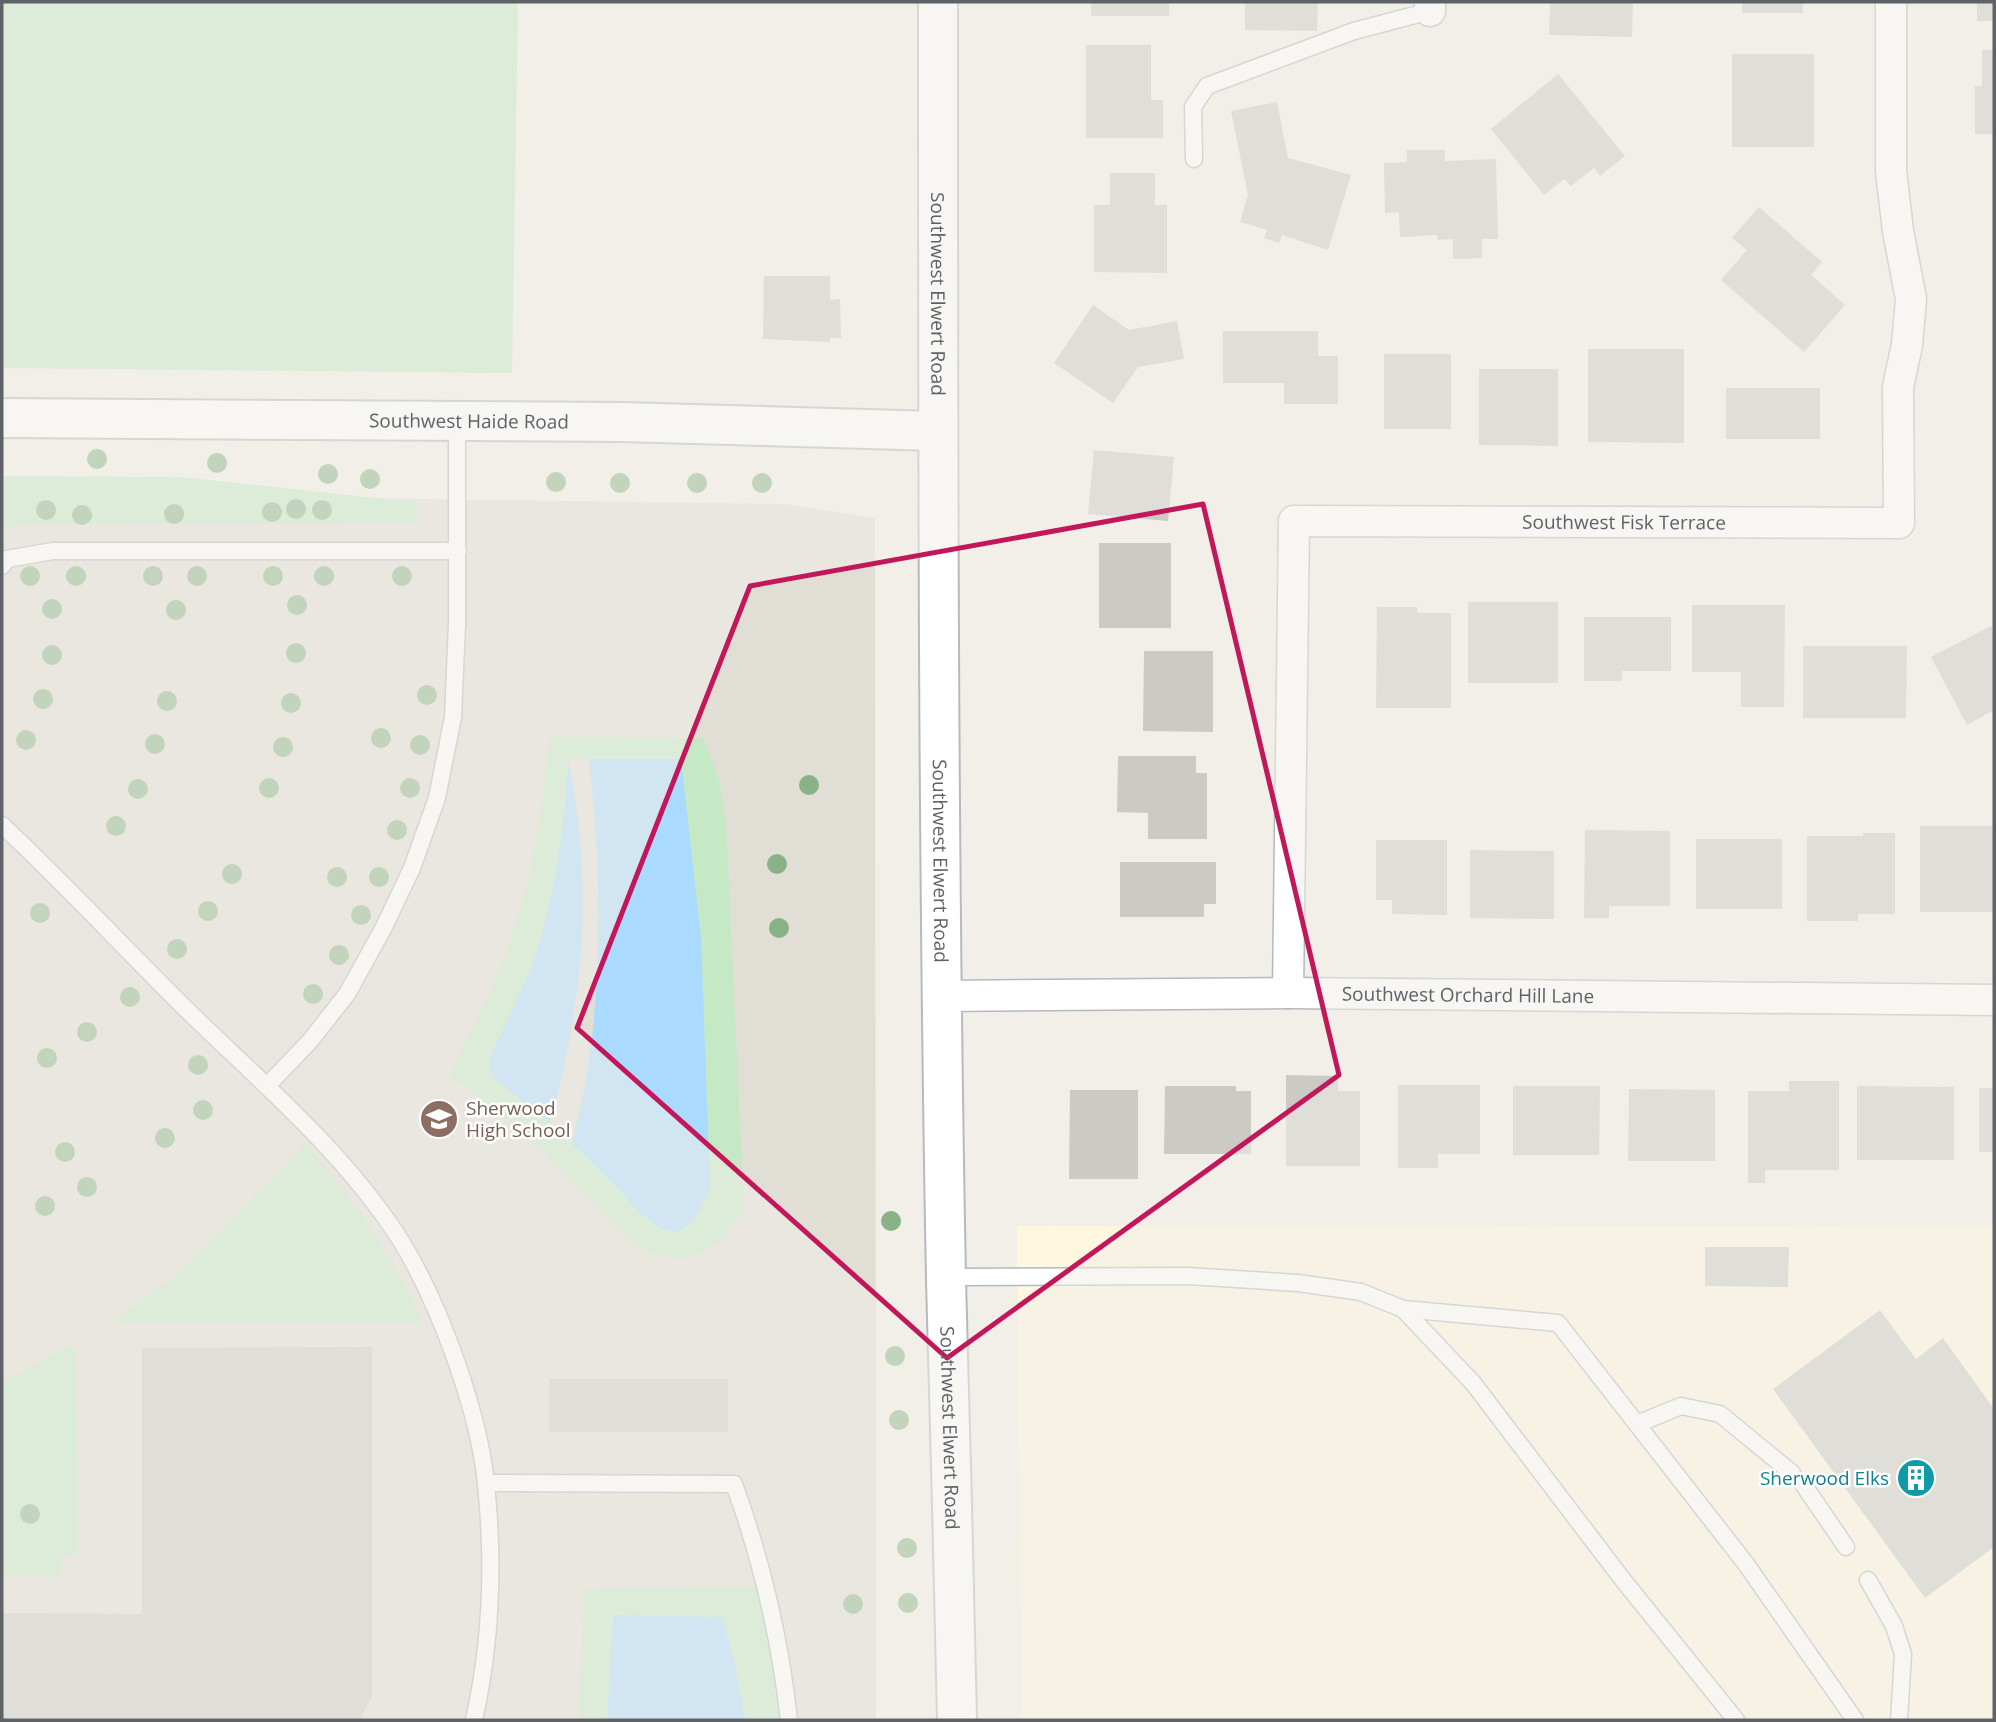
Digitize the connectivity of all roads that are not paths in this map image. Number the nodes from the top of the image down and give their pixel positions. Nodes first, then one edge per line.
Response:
1 (939, 2) edge
2 (1891, 2) edge
3 (1430, 6) edge
4 (1194, 159) dead end
5 (2, 418) edge
6 (457, 423) junction
7 (937, 431) junction
8 (458, 551) junction
9 (2, 566) edge
10 (2, 825) edge
11 (1288, 993) junction
12 (943, 996) junction
13 (1994, 1000) edge
14 (267, 1086) junction
15 (946, 1277) junction
16 (1403, 1309) junction
17 (1637, 1424) junction
18 (486, 1483) junction
19 (1846, 1547) dead end
20 (1868, 1580) dead end
21 (474, 1720) edge
22 (789, 1720) edge
23 (957, 1720) edge
24 (1736, 1720) edge
25 (1855, 1720) edge
26 (1899, 1720) edge

1 - 7 main road, Southwest Elwert Road
2 - 11 street, Southwest Fisk Terrace
3 - 4 lane
5 - 6 main road, Southwest Haide Road
6 - 7 main road, Southwest Haide Road
6 - 8 lane
7 - 12 main road, Southwest Elwert Road
8 - 9 lane
8 - 14 lane
10 - 14 lane
11 - 12 street, Southwest Orchard Hill Lane
11 - 13 street, Southwest Orchard Hill Lane
12 - 15 main road, Southwest Elwert Road
14 - 18 lane
15 - 16 lane
15 - 23 main road, Southwest Elwert Road
16 - 17 lane
16 - 24 lane
17 - 19 lane
17 - 25 lane
18 - 21 lane
18 - 22 lane
20 - 26 lane

